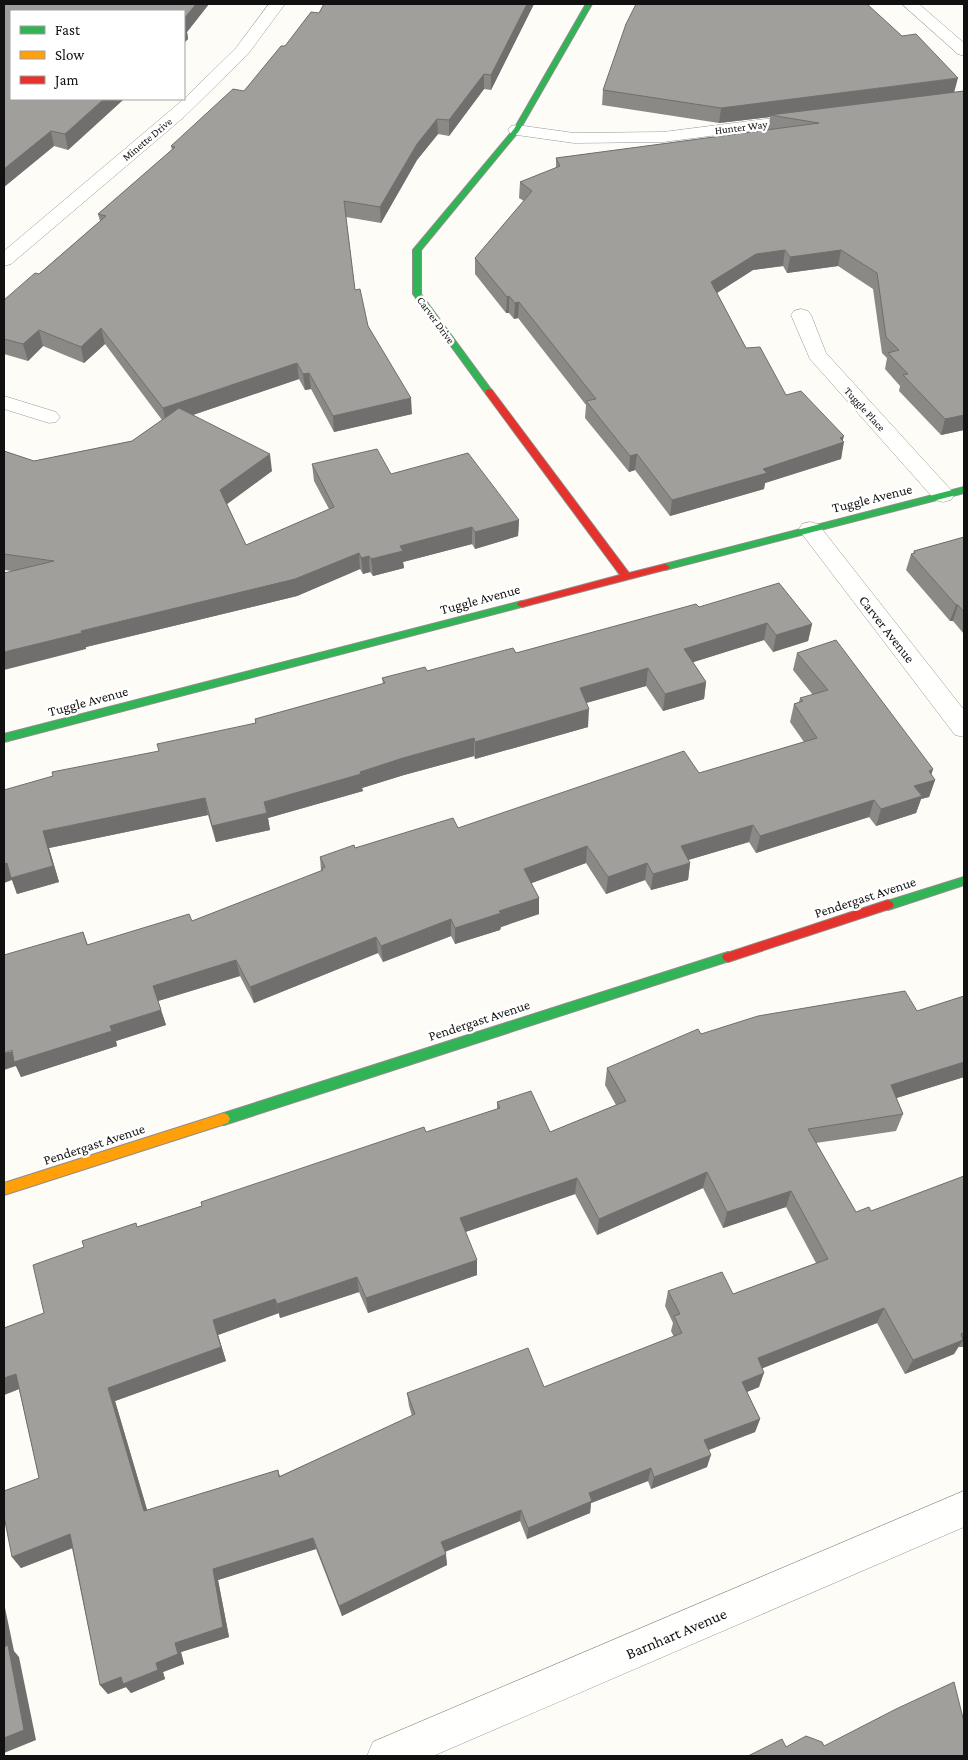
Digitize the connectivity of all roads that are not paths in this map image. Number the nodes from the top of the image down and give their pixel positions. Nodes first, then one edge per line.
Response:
1 (277, 4) edge
2 (589, 4) edge
3 (910, 4) edge
4 (964, 51) edge
5 (819, 118) edge
6 (517, 130) junction
7 (4, 260) edge
8 (801, 315) dead end
9 (4, 402) edge
10 (49, 417) dead end
11 (964, 490) edge
12 (943, 495) junction
13 (810, 529) junction
14 (626, 576) junction
15 (964, 728) edge
16 (4, 738) edge
17 (964, 880) edge
18 (4, 1188) edge
19 (964, 1509) edge
20 (387, 1756) edge

1 - 7 street, Minette Drive
2 - 6 street, Carver Drive
3 - 4 street
5 - 6 street, Hunter Way
6 - 14 street, Carver Drive
8 - 12 street, Tuggle Place
9 - 10 street
11 - 12 street, Tuggle Avenue
12 - 13 street, Tuggle Avenue
13 - 14 street, Tuggle Avenue
13 - 15 street, Carver Avenue
14 - 16 street, Tuggle Avenue
17 - 18 street, Pendergast Avenue
19 - 20 street, Barnhart Avenue

